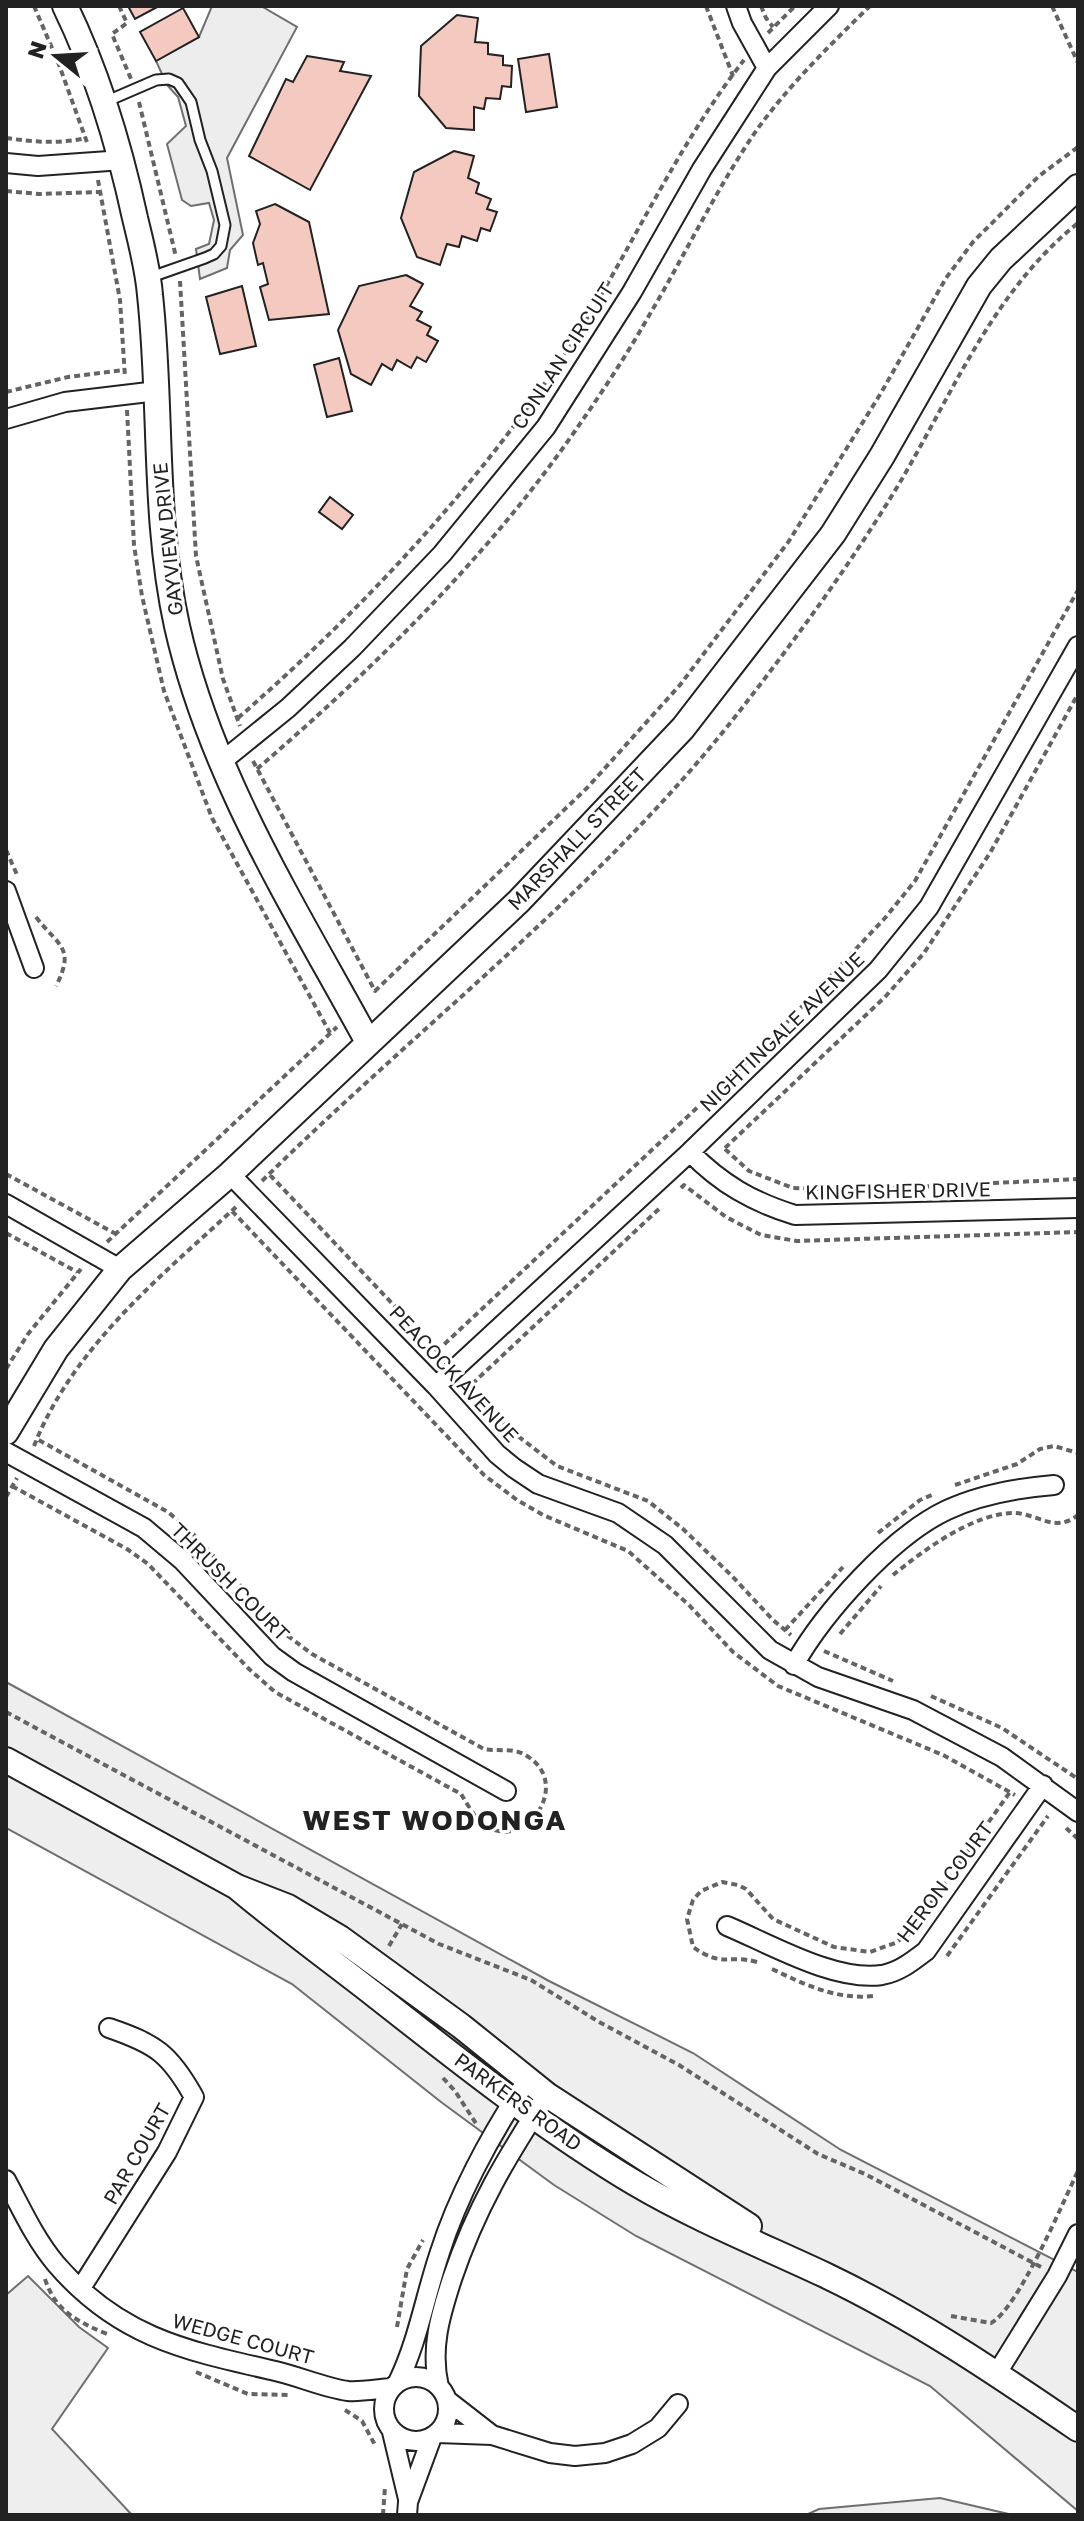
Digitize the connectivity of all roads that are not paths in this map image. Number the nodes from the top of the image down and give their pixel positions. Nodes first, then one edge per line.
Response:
1 (65, 6) edge
2 (736, 6) edge
3 (829, 6) edge
4 (767, 68) junction
5 (105, 102) junction
6 (123, 160) junction
7 (6, 163) edge
8 (1078, 187) edge
9 (148, 277) junction
10 (157, 391) junction
11 (6, 419) edge
12 (1078, 646) edge
13 (220, 763) junction
14 (14, 888) edge
15 (34, 968) dead end
16 (368, 1042) junction
17 (690, 1152) junction
18 (230, 1174) junction
19 (6, 1204) edge
20 (1078, 1208) edge
21 (120, 1269) junction
22 (436, 1386) junction
23 (6, 1432) edge
24 (6, 1452) edge
25 (1054, 1485) dead end
26 (794, 1665) junction
27 (6, 1760) edge
28 (1043, 1785) junction
29 (506, 1791) dead end
30 (1078, 1812) edge
31 (237, 1887) junction
32 (727, 1926) dead end
33 (109, 2028) dead end
34 (530, 2098) junction
35 (6, 2180) edge
36 (1078, 2234) edge
37 (81, 2288) junction
38 (997, 2373) junction
39 (394, 2385) junction
40 (348, 2391) junction
41 (443, 2393) junction
42 (678, 2404) dead end
43 (388, 2425) junction
44 (1078, 2429) edge
45 (435, 2435) junction
46 (492, 2435) junction
47 (408, 2508) edge

1 - 5 street, GAYVIEW DRIVE
2 - 4 street
3 - 4 street, CONLAN CIRCUIT
4 - 13 street, CONLAN CIRCUIT
5 - 6 street, GAYVIEW DRIVE
5 - 9 lane
6 - 7 street
6 - 9 street, GAYVIEW DRIVE
8 - 16 street, MARSHALL STREET
9 - 10 street, GAYVIEW DRIVE
10 - 11 street
10 - 13 street, GAYVIEW DRIVE
12 - 17 street, NIGHTINGALE AVENUE
13 - 16 street, GAYVIEW DRIVE
14 - 15 street
16 - 18 street, MARSHALL STREET
17 - 20 street, KINGFISHER DRIVE
17 - 22 street, NIGHTINGALE AVENUE
18 - 21 street, MARSHALL STREET
18 - 22 street, PEACOCK AVENUE
19 - 21 street
21 - 23 street, MARSHALL STREET
22 - 26 street, PEACOCK AVENUE
24 - 29 street, THRUSH COURT
25 - 26 street
26 - 28 street, PEACOCK AVENUE
27 - 31 street, PARKERS ROAD
28 - 30 street, PEACOCK AVENUE
28 - 32 street, HERON COURT
31 - 34 street, PARKERS ROAD
31 - 34 street, PARKERS ROAD
33 - 37 street, PAR COURT
34 - 38 street, PARKERS ROAD
34 - 39 street
34 - 41 street
35 - 37 street, WEDGE COURT
36 - 38 street
37 - 40 street, WEDGE COURT
38 - 44 street, PARKERS ROAD
39 - 40 street, WEDGE COURT
39 - 41 street
39 - 43 street
40 - 43 street, WEDGE COURT
41 - 45 street
41 - 46 street
42 - 46 street
43 - 45 street
43 - 47 street
45 - 46 street
45 - 47 street

